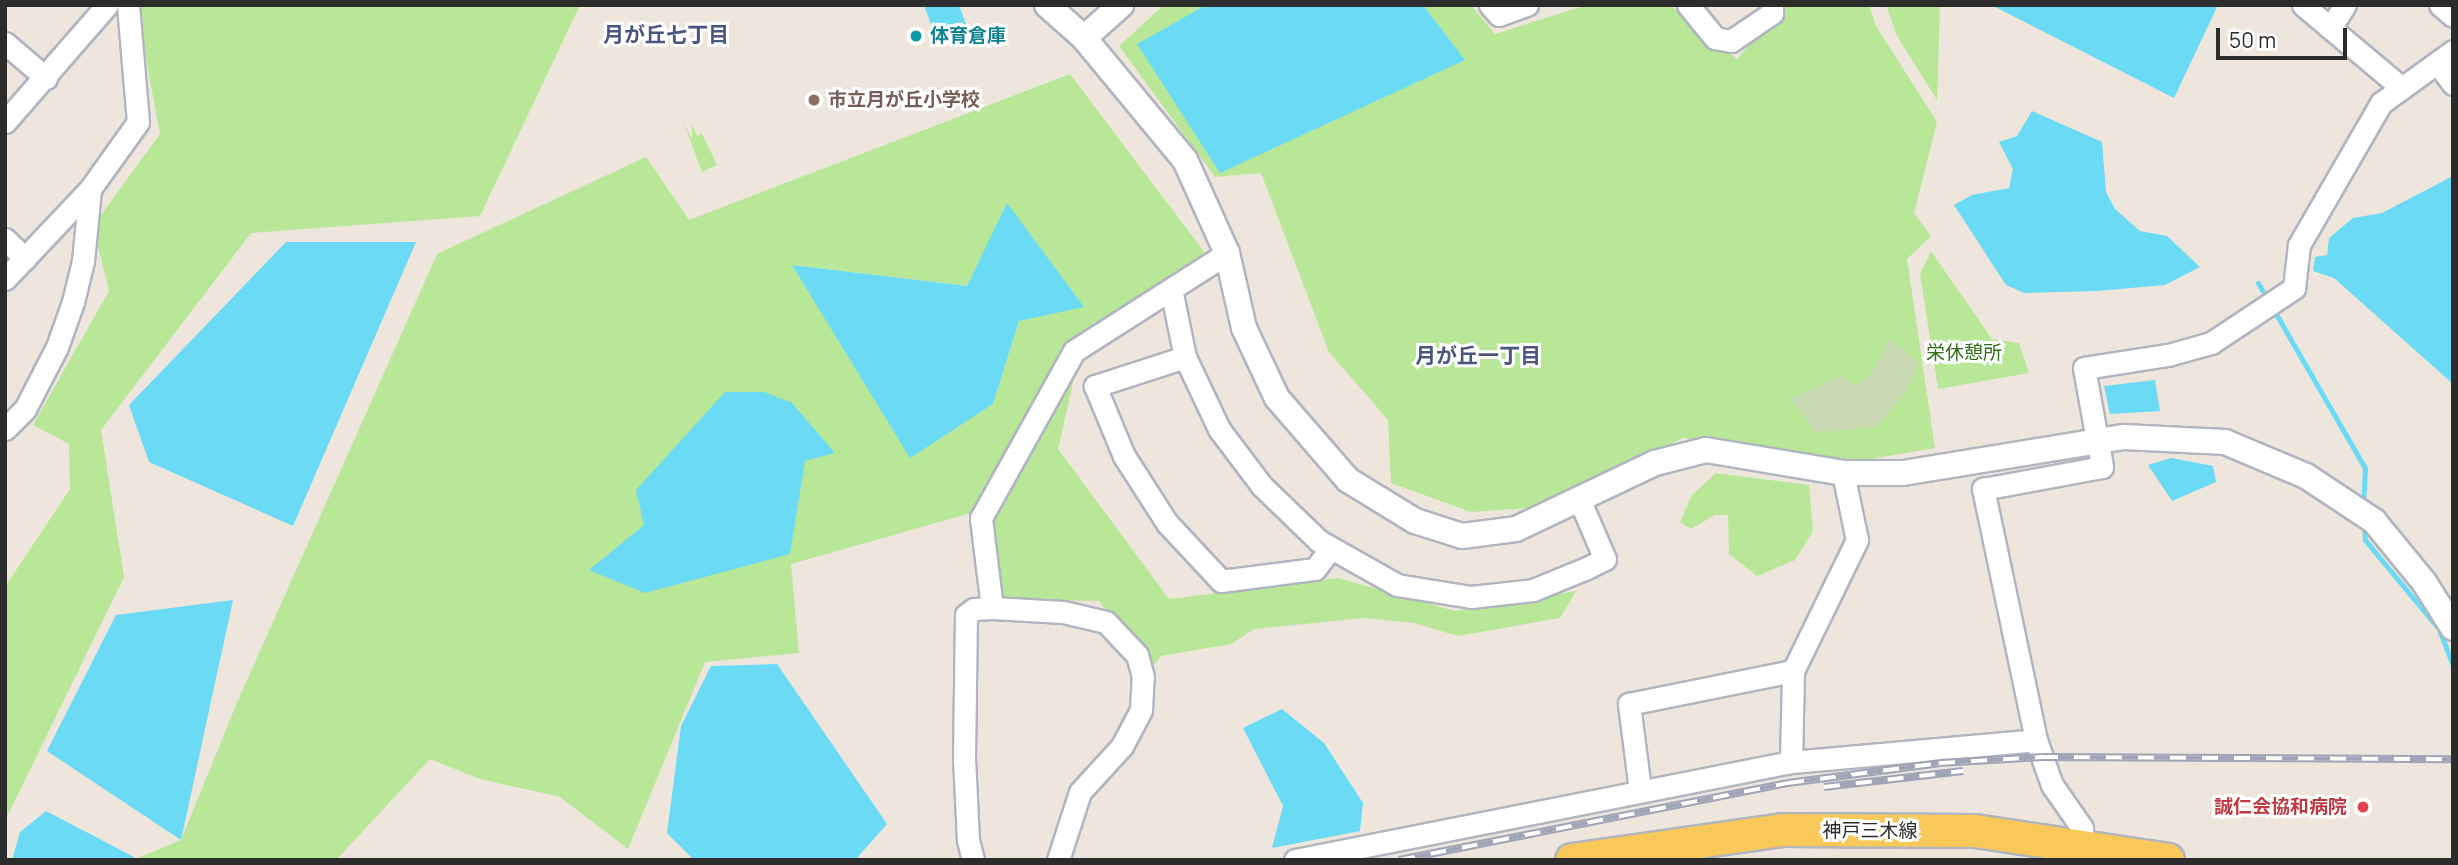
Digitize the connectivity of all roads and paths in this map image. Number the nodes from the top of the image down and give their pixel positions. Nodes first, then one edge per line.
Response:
1 (107, 5) edge
2 (128, 5) edge
3 (1047, 5) edge
4 (1121, 5) edge
5 (1490, 5) edge
6 (1527, 5) edge
7 (1688, 5) edge
8 (1772, 5) edge
9 (2303, 5) edge
10 (2345, 5) edge
11 (2440, 5) edge
12 (2453, 16) edge
13 (2330, 28) junction
14 (1084, 38) junction
15 (5, 43) edge
16 (2445, 57) edge
17 (46, 78) junction
18 (2453, 84) edge
19 (2402, 88) junction
20 (5, 122) edge
21 (90, 189) junction
22 (5, 239) edge
23 (1227, 253) junction
24 (25, 258) junction
25 (5, 279) edge
26 (1171, 289) junction
27 (1185, 357) junction
28 (5, 429) edge
29 (2097, 438) junction
30 (1843, 473) junction
31 (1578, 499) junction
32 (1331, 548) junction
33 (992, 608) junction
34 (2453, 628) edge
35 (1793, 671) junction
36 (2036, 740) junction
37 (1791, 762) junction
38 (1640, 790) junction
39 (2083, 847) junction
40 (973, 860) edge
41 (1058, 860) edge
42 (1295, 860) edge
43 (1572, 860) edge
44 (2168, 860) edge

1 - 17 street
2 - 21 street
3 - 14 street
4 - 14 street
5 - 6 street
7 - 8 street
9 - 13 street
10 - 13 street
11 - 12 street
13 - 19 street
14 - 23 street
15 - 17 street
16 - 18 street
16 - 19 street
17 - 20 street
19 - 29 street
21 - 24 street
21 - 28 street
22 - 24 street
23 - 26 street
23 - 31 street
24 - 25 street
26 - 27 street
26 - 33 street
27 - 32 street
27 - 32 street
29 - 30 street
29 - 34 street
29 - 36 street
30 - 31 street
30 - 35 street
31 - 32 street
33 - 40 street
33 - 41 street
35 - 37 street
35 - 38 street
36 - 37 street
36 - 39 street
37 - 38 street
38 - 42 street
39 - 43 main road, 神戸三木線
39 - 44 main road, 神戸三木線

